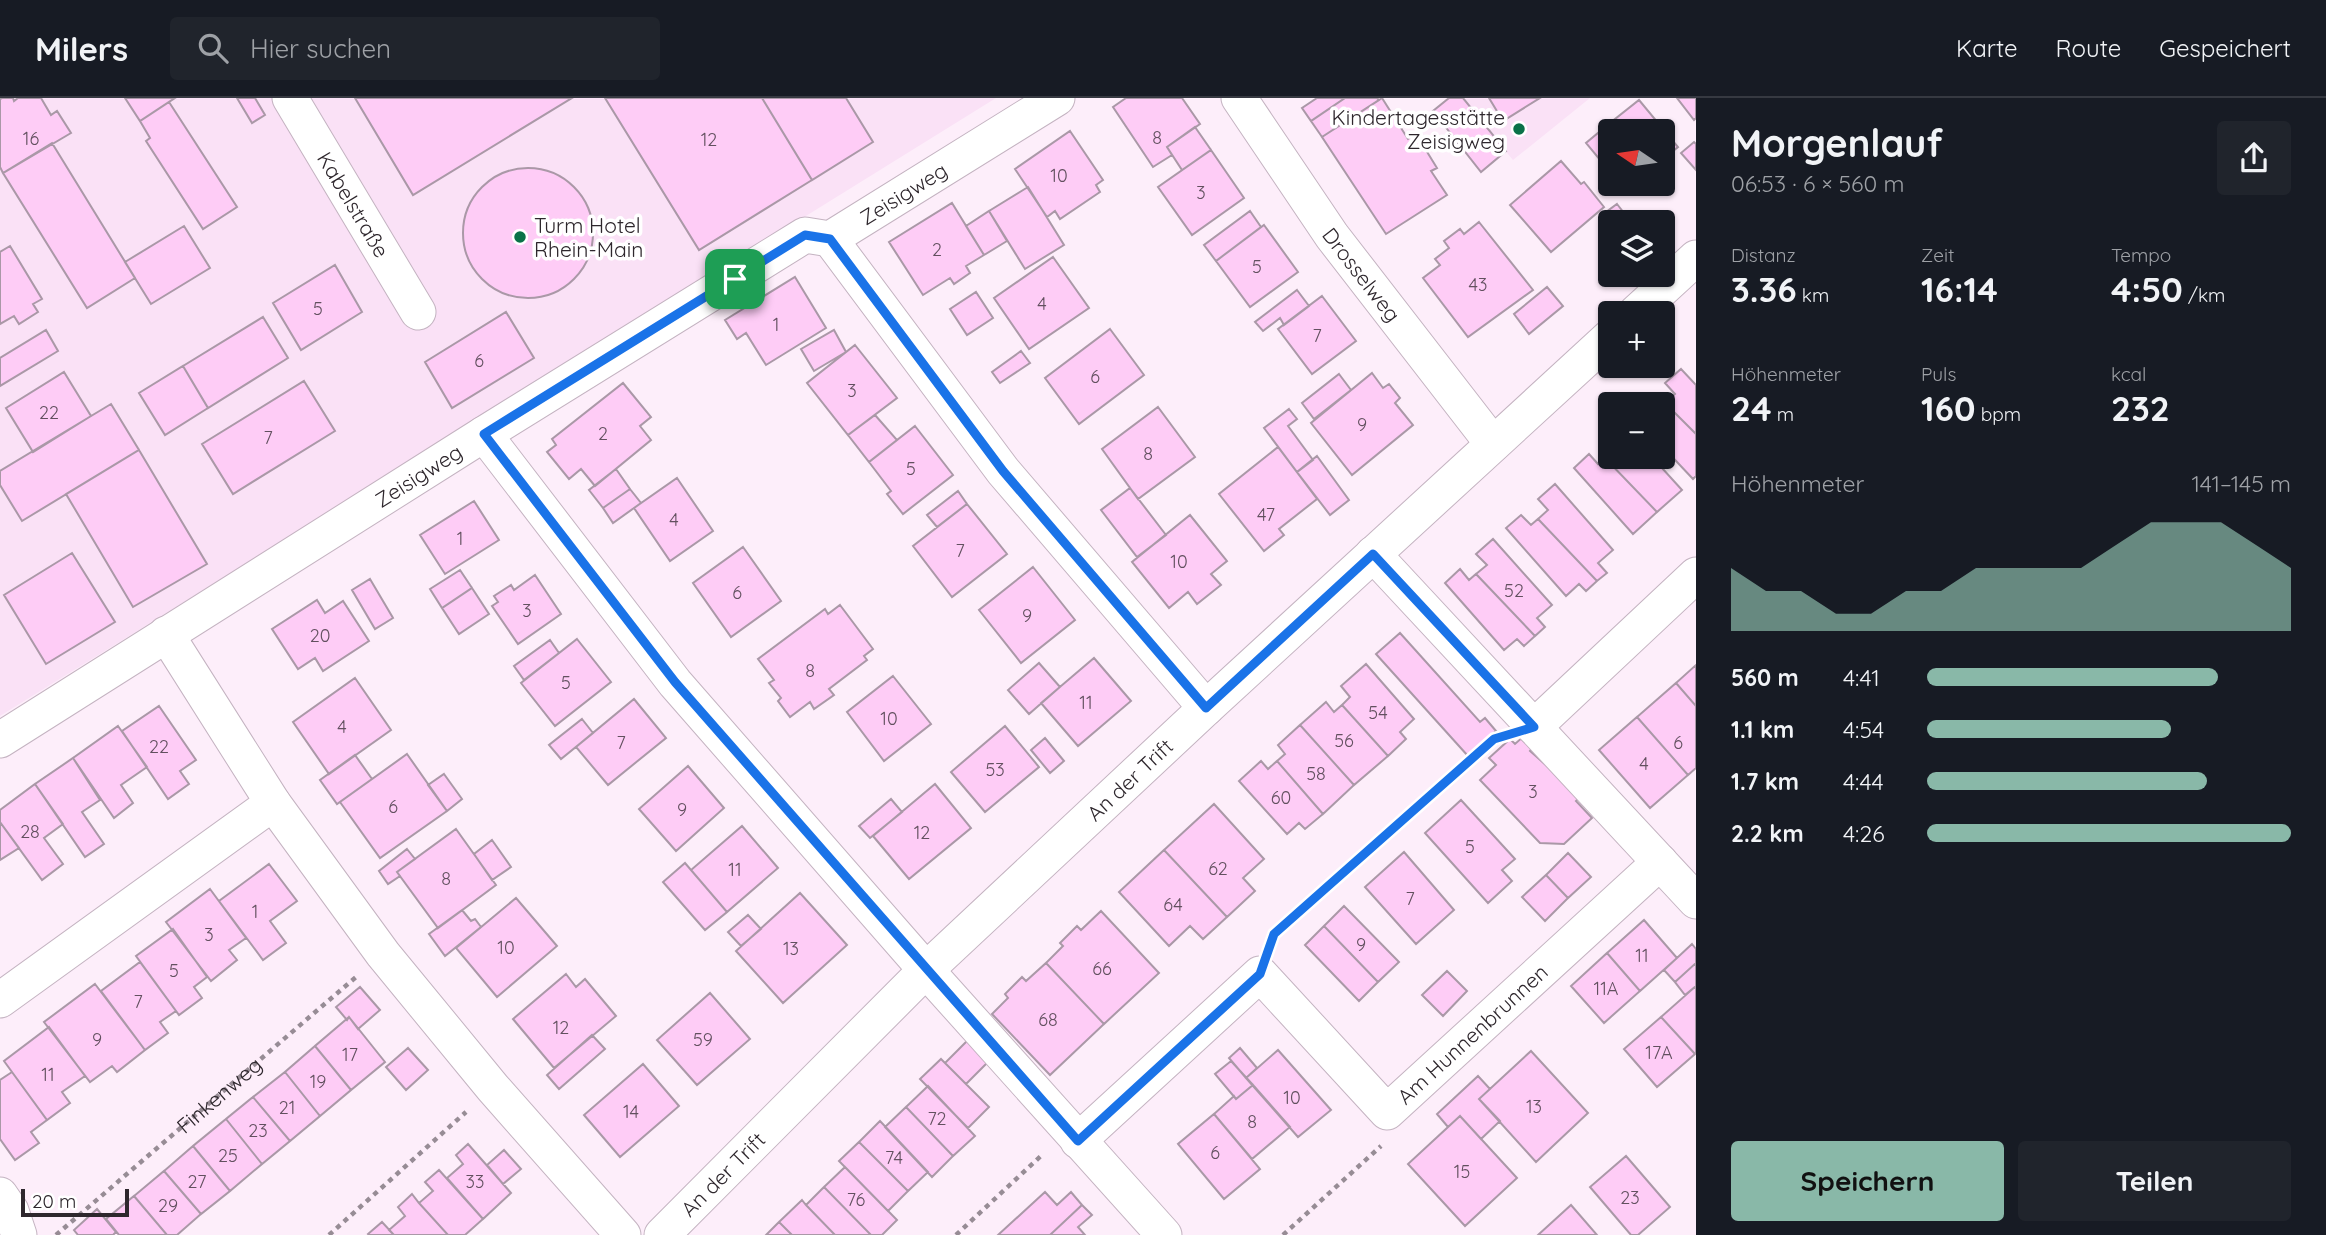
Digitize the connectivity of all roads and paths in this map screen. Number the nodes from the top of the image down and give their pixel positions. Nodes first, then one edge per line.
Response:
1 (290, 98) edge
2 (1057, 98) edge
3 (1239, 98) edge
4 (830, 239) junction
5 (1696, 258) edge
6 (1649, 301) edge
7 (418, 312) dead end
8 (1598, 348) edge
9 (484, 434) junction
10 (1493, 444) junction
11 (1373, 554) junction
12 (1696, 575) edge
13 (166, 634) junction
14 (1206, 708) junction
15 (1534, 727) junction
16 (0, 740) edge
17 (273, 803) junction
18 (1660, 862) junction
19 (1696, 901) edge
20 (383, 954) junction
21 (926, 970) junction
22 (1260, 974) junction
23 (0, 1000) edge
24 (493, 1088) junction
25 (1387, 1112) junction
26 (1078, 1141) junction
27 (0, 1195) edge
28 (19, 1235) edge
29 (56, 1235) edge
30 (329, 1235) edge
31 (623, 1235) edge
32 (662, 1235) edge
33 (956, 1235) edge
34 (1164, 1235) edge
35 (1283, 1235) edge

1 - 7 street, Kabelstraße
2 - 4 street, Zeisigweg
3 - 10 street, Drosselweg
4 - 9 street, Zeisigweg
4 - 14 street
5 - 6 street
8 - 10 street, An der Trift
9 - 13 street, Zeisigweg
9 - 21 street
10 - 11 street, An der Trift
11 - 14 street, An der Trift
11 - 15 street
12 - 15 street
13 - 16 street, Zeisigweg
13 - 17 street
14 - 21 street, An der Trift
15 - 18 street
15 - 22 path
17 - 20 street
17 - 23 street
18 - 19 street
18 - 25 street, Am Hunnenbrunnen
20 - 24 street
20 - 29 path, Finkenweg
21 - 26 street
21 - 32 street, An der Trift
22 - 25 street, Am Hunnenbrunnen
22 - 26 street
24 - 30 path
24 - 31 street
25 - 35 path
26 - 33 path
26 - 34 street
27 - 28 street

